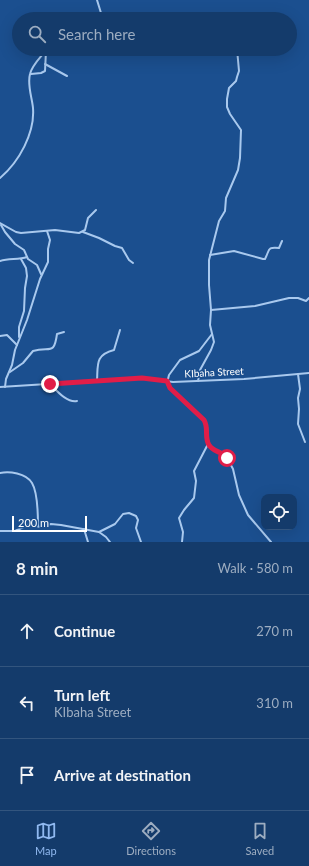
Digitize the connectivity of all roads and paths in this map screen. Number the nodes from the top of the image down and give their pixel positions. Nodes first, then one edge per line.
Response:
1 (97, 0) edge
2 (101, 12) edge
3 (42, 56) edge
4 (46, 56) edge
5 (238, 56) edge
6 (45, 64) junction
7 (30, 74) junction
8 (66, 76) dead end
9 (0, 178) edge
10 (96, 210) dead end
11 (1, 224) edge
12 (47, 231) junction
13 (83, 232) junction
14 (282, 241) dead end
15 (210, 254) junction
16 (27, 257) junction
17 (21, 259) junction
18 (0, 261) edge
19 (132, 263) dead end
20 (41, 274) junction
21 (309, 298) edge
22 (211, 310) junction
23 (120, 330) dead end
24 (64, 332) dead end
25 (212, 334) junction
26 (0, 336) edge
27 (19, 338) junction
28 (17, 345) junction
29 (10, 372) junction
30 (309, 373) edge
31 (298, 374) junction
32 (97, 381) junction
33 (167, 381) junction
34 (198, 381) junction
35 (50, 384) junction
36 (0, 387) edge
37 (5, 387) junction
38 (77, 402) dead end
39 (305, 442) dead end
40 (208, 444) junction
41 (0, 473) edge
42 (38, 526) junction
43 (84, 529) junction
44 (0, 531) edge
45 (99, 532) junction
46 (88, 542) edge
47 (110, 542) edge
48 (141, 542) edge
49 (182, 542) edge
50 (271, 542) edge

1 - 2 street
3 - 7 street
4 - 6 street
5 - 15 street
6 - 7 street
6 - 8 street
7 - 9 street
10 - 13 street
11 - 12 street
11 - 16 street
12 - 13 street
12 - 20 street
13 - 19 street
14 - 15 street
15 - 22 street
16 - 17 street
16 - 20 street
17 - 18 street
17 - 27 street
20 - 27 street
21 - 22 street
22 - 25 street
23 - 32 street
24 - 29 street
25 - 33 street
25 - 34 street
26 - 28 street
27 - 28 street
28 - 29 street
29 - 37 street
30 - 31 street, KIbaha Street
31 - 34 street, KIbaha Street
31 - 39 street
32 - 33 street, KIbaha Street
32 - 35 street, KIbaha Street
33 - 34 street, KIbaha Street
33 - 40 street
35 - 37 street, KIbaha Street
35 - 38 street
36 - 37 street, KIbaha Street
40 - 49 street
40 - 50 street
41 - 42 street
42 - 43 street
42 - 44 street
43 - 45 street
43 - 46 street
45 - 47 street
45 - 48 street

